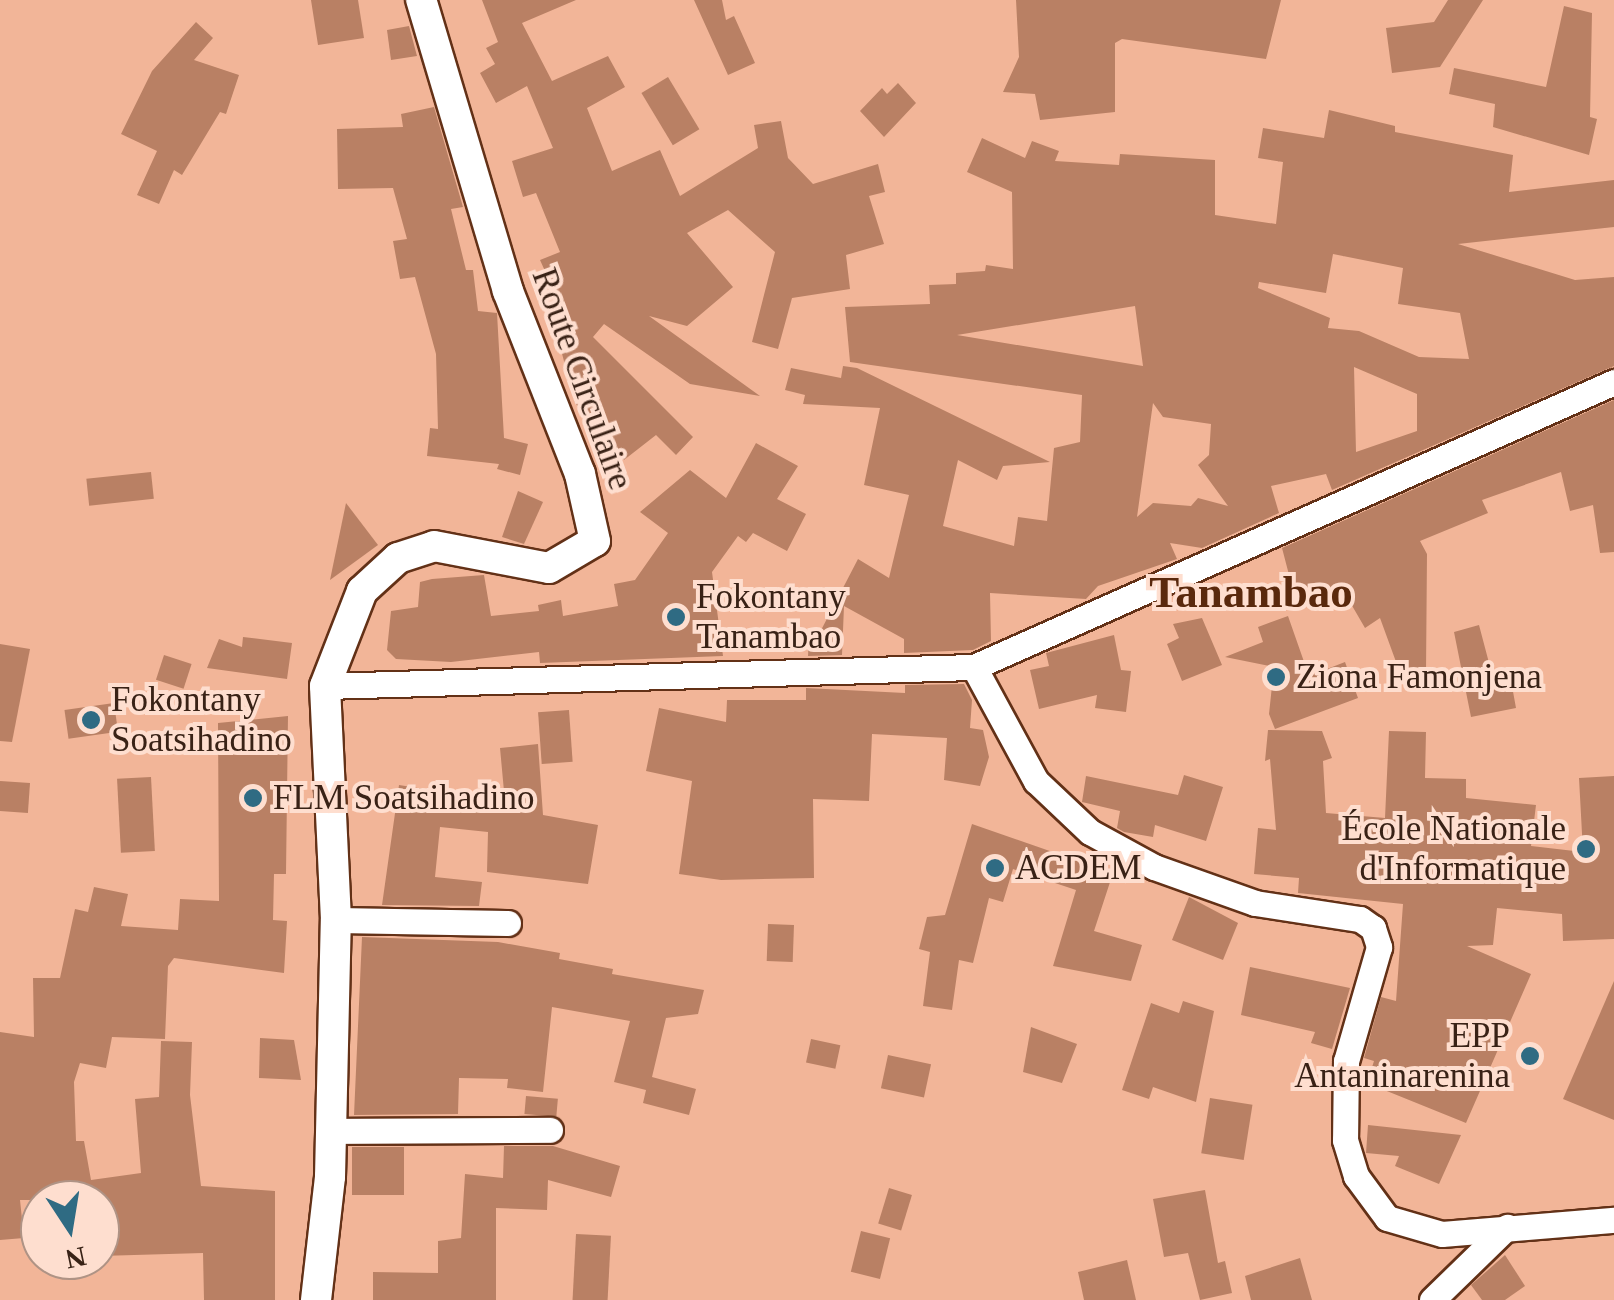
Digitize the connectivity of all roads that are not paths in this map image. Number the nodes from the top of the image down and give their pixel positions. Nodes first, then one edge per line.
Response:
1 (421, 0) edge
2 (1614, 382) edge
3 (974, 667) junction
4 (326, 686) junction
5 (336, 920) junction
6 (508, 923) dead end
7 (550, 1130) dead end
8 (330, 1131) junction
9 (1614, 1220) edge
10 (1508, 1227) junction
11 (316, 1300) edge
12 (1432, 1300) edge

1 - 4 street, Route Circulaire
2 - 3 street
3 - 4 street
3 - 10 street
4 - 5 street, Route Circulaire
5 - 6 street
5 - 8 street, Route Circulaire
7 - 8 street
8 - 11 street, Route Circulaire
9 - 10 street
10 - 12 street

